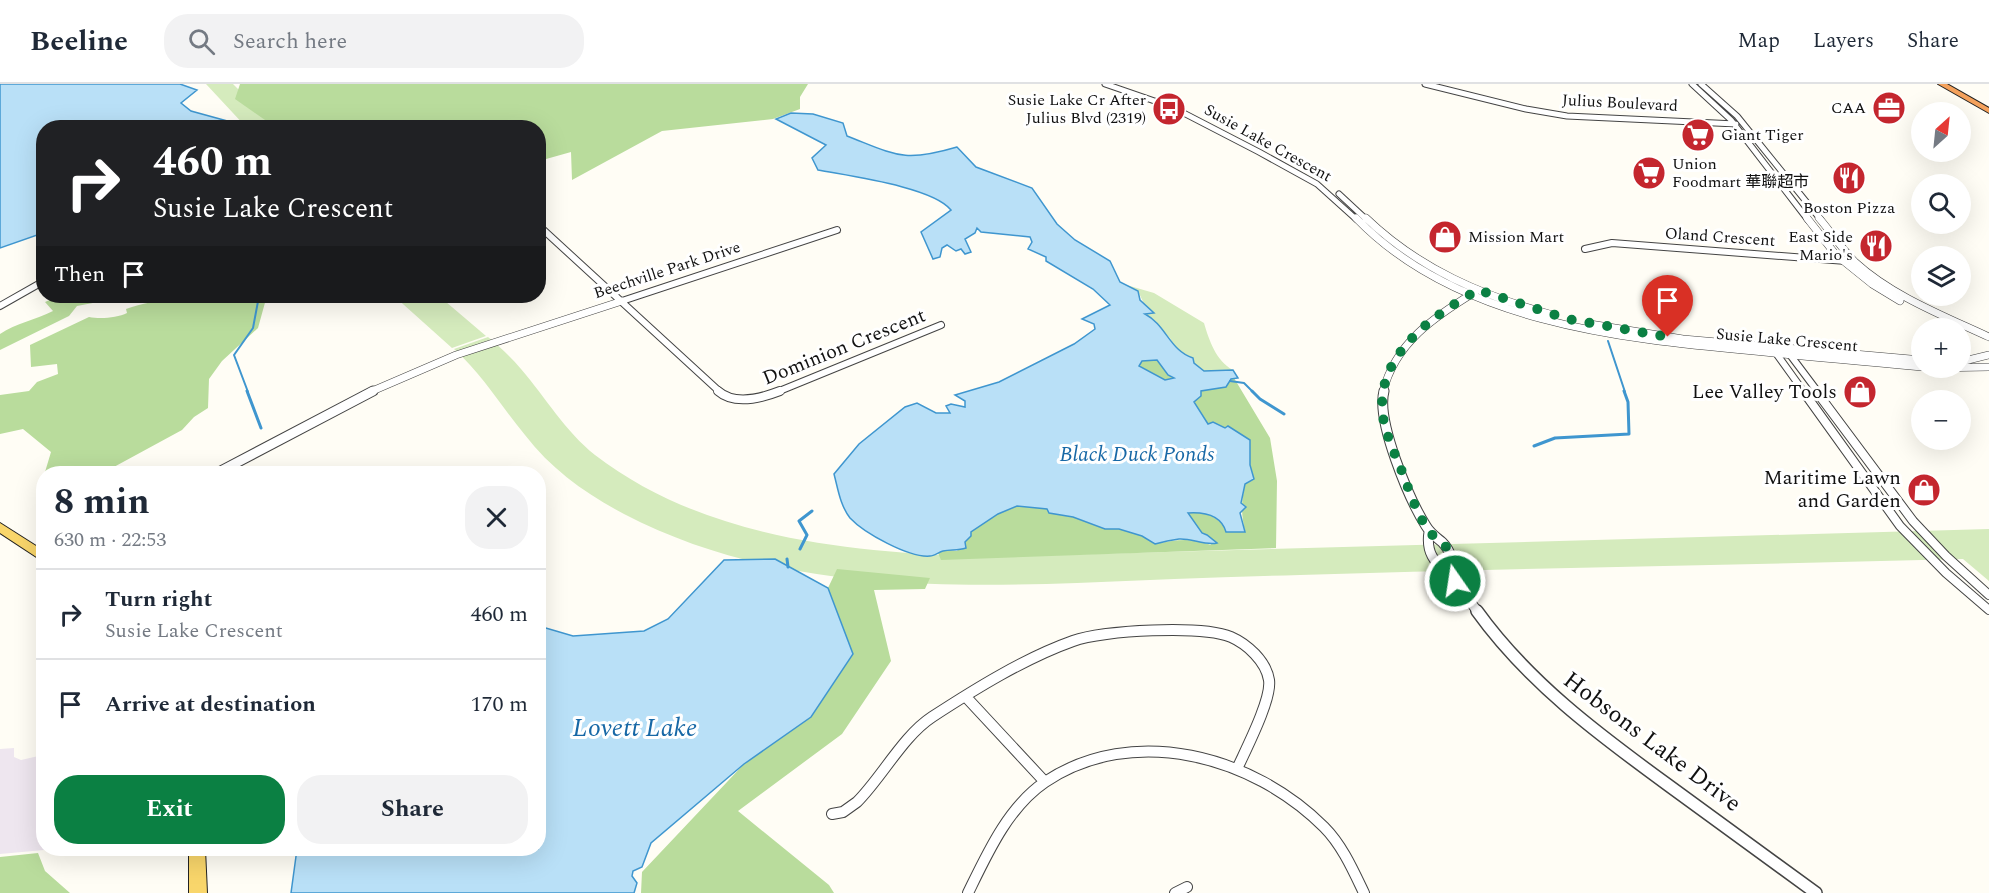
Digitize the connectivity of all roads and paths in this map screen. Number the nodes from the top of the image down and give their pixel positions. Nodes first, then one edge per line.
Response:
1 (1105, 84) edge
2 (1118, 84) edge
3 (1425, 84) edge
4 (1692, 84) edge
5 (1701, 84) edge
6 (1943, 84) edge
7 (1955, 84) edge
8 (1989, 105) edge
9 (1989, 111) edge
10 (1734, 124) junction
11 (1744, 125) junction
12 (1779, 183) junction
13 (1790, 184) junction
14 (837, 230) dead end
15 (546, 232) edge
16 (1585, 249) dead end
17 (1841, 260) junction
18 (1854, 261) junction
19 (36, 286) edge
20 (1474, 292) junction
21 (622, 301) junction
22 (0, 306) edge
23 (1936, 318) edge
24 (941, 325) dead end
25 (1971, 335) edge
26 (1987, 336) edge
27 (1989, 343) edge
28 (1774, 350) junction
29 (1788, 352) junction
30 (1989, 355) edge
31 (1911, 359) edge
32 (1971, 359) edge
33 (1911, 366) edge
34 (1989, 367) edge
35 (1971, 368) edge
36 (230, 466) edge
37 (0, 527) edge
38 (1429, 532) junction
39 (36, 552) edge
40 (1455, 581) junction
41 (1989, 595) edge
42 (1989, 610) edge
43 (966, 697) junction
44 (1237, 769) junction
45 (1045, 782) junction
46 (832, 814) dead end
47 (197, 856) edge
48 (1187, 887) dead end
49 (198, 893) edge
50 (968, 893) edge
51 (1175, 893) edge
52 (1364, 893) edge
53 (1816, 893) edge

1 - 20 street, Susie Lake Crescent
2 - 20 street, Susie Lake Crescent
3 - 10 street, Julius Boulevard
4 - 10 street
5 - 11 street
6 - 9 highway
7 - 8 highway
10 - 11 street, Julius Boulevard
10 - 12 street
11 - 13 street
12 - 13 street
12 - 17 street
13 - 18 street
14 - 21 street, Beechville Park Drive
15 - 21 street, Dominion Crescent
16 - 17 street, Oland Crescent
17 - 18 street, Oland Crescent
17 - 23 street
18 - 26 street
19 - 22 street
20 - 28 street, Susie Lake Crescent
20 - 38 street, Hobsons Lake Drive
21 - 24 street, Dominion Crescent
21 - 36 street, Beechville Park Drive
25 - 27 street
28 - 29 street, Susie Lake Crescent
28 - 42 street
29 - 31 street, Susie Lake Crescent
29 - 33 street, Susie Lake Crescent
29 - 41 street
30 - 32 street
34 - 35 street
37 - 39 main road
38 - 40 street, Hobsons Lake Drive
38 - 40 street, Hobsons Lake Drive
40 - 53 street, Hobsons Lake Drive
43 - 44 street
43 - 45 street
43 - 46 street
44 - 45 street
44 - 52 street
45 - 50 street
47 - 49 main road
48 - 51 street

